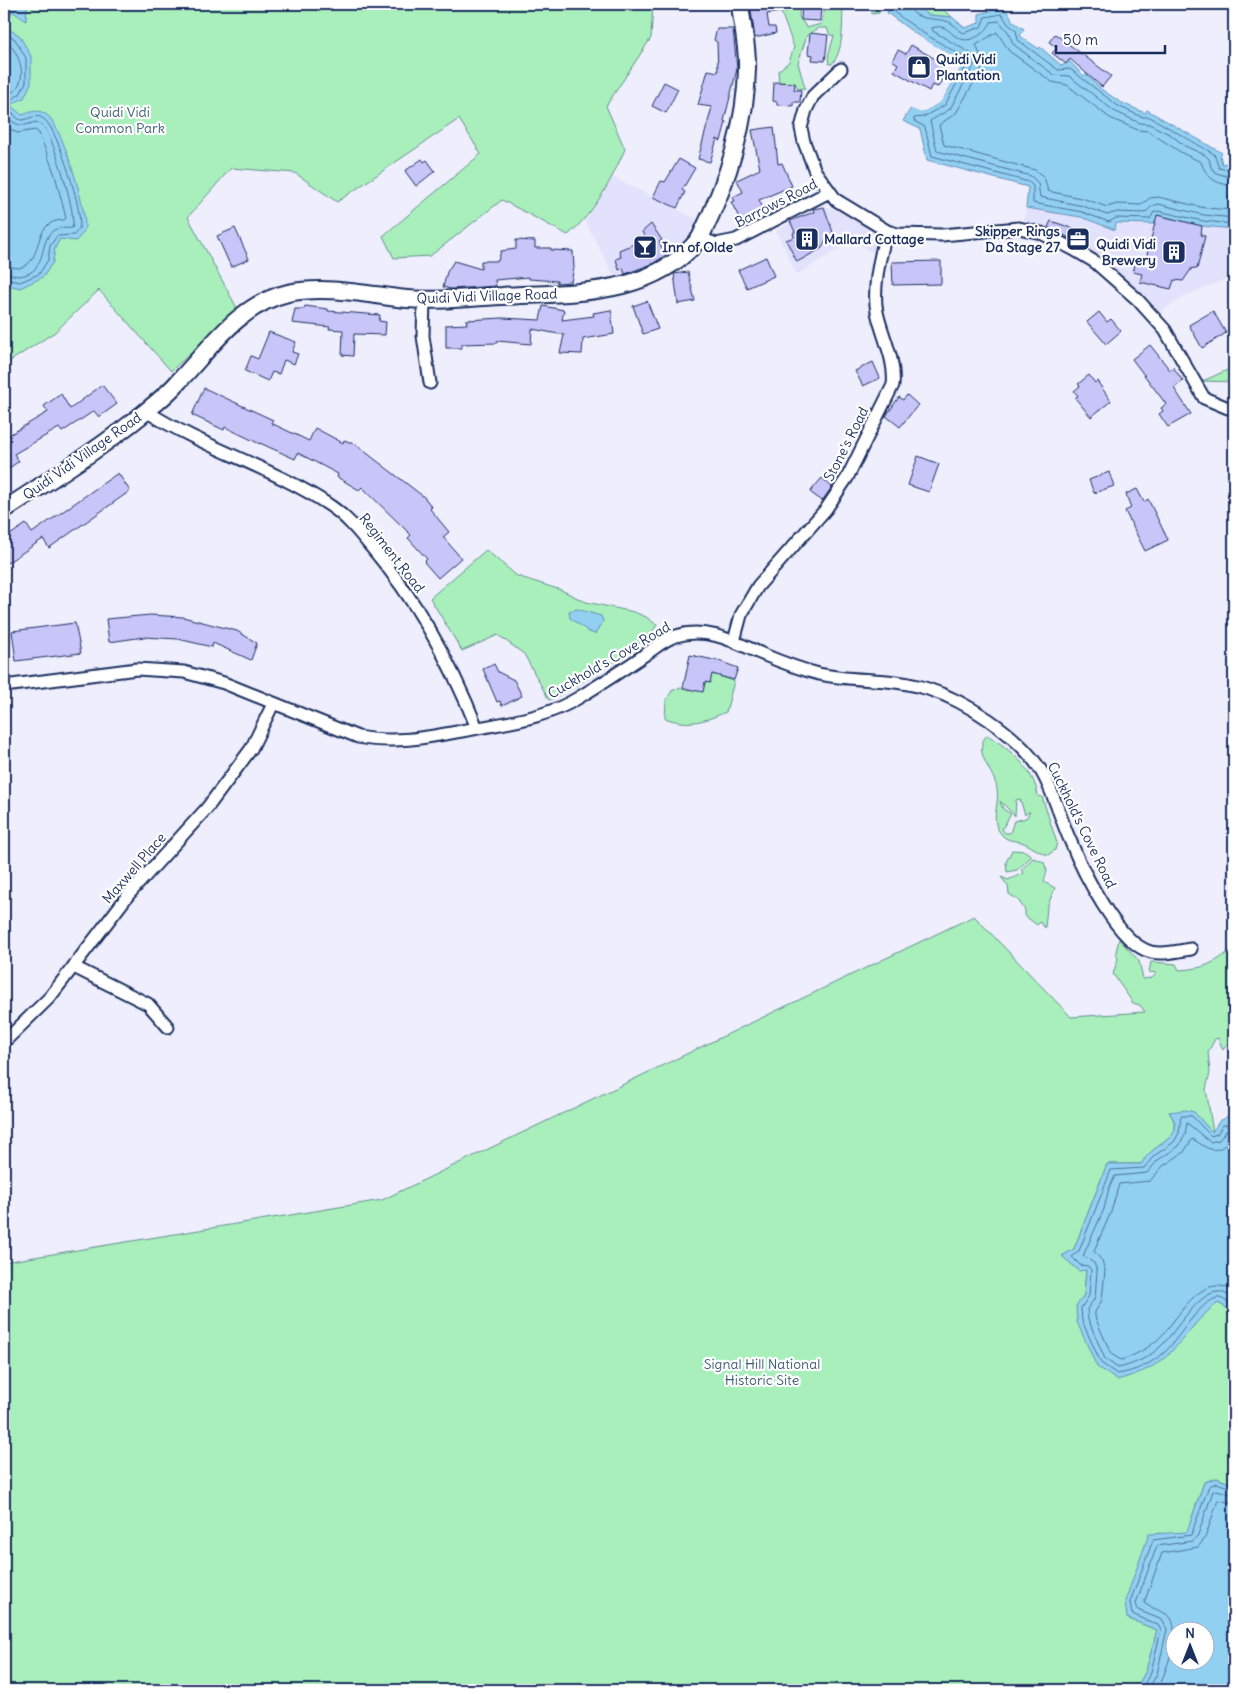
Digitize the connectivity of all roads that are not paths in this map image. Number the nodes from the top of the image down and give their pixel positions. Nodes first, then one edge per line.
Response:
1 (740, 4) edge
2 (841, 69) dead end
3 (829, 192) junction
4 (887, 231) junction
5 (700, 238) junction
6 (424, 300) junction
7 (430, 383) dead end
8 (1228, 408) dead end
9 (146, 411) junction
10 (4, 510) edge
11 (734, 641) junction
12 (4, 686) edge
13 (273, 704) junction
14 (477, 728) junction
15 (1191, 949) dead end
16 (74, 967) junction
17 (168, 1028) dead end
18 (4, 1042) edge

1 - 5 street, Quidi Vidi Village Road
2 - 3 street
3 - 4 street, Barrows Road
3 - 5 street, Barrows Road
4 - 8 street, Barrows Road
4 - 11 street, Stone's Road
5 - 6 street, Quidi Vidi Village Road
6 - 7 street
6 - 9 street, Quidi Vidi Village Road
9 - 10 street, Quidi Vidi Village Road
9 - 14 street, Regiment Road
11 - 14 street, Cuckhold's Cove Road
11 - 15 street, Cuckhold's Cove Road
12 - 13 street, Cuckhold's Cove Road
13 - 14 street, Cuckhold's Cove Road
13 - 16 street, Maxwell Place
16 - 17 street
16 - 18 street, Maxwell Place

